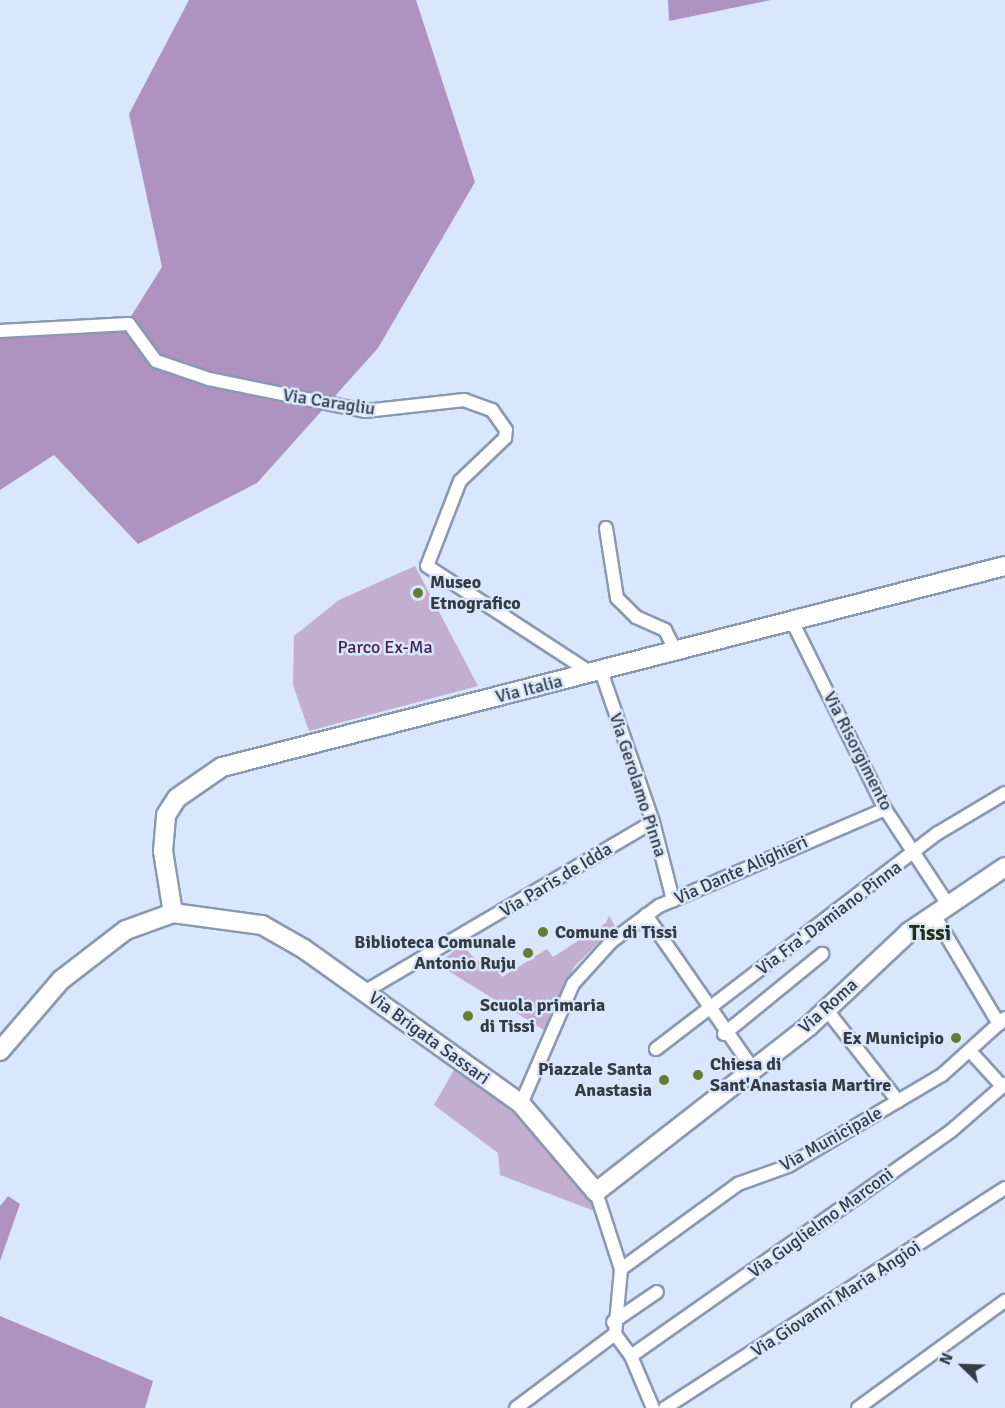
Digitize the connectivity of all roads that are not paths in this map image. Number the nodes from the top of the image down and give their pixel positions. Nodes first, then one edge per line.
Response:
1 (0, 331) edge
2 (606, 528) dead end
3 (1005, 566) edge
4 (792, 623) junction
5 (676, 652) junction
6 (596, 672) junction
7 (1005, 793) edge
8 (885, 809) junction
9 (653, 822) junction
10 (917, 851) junction
11 (1005, 867) edge
12 (673, 900) junction
13 (941, 911) junction
14 (173, 913) junction
15 (646, 915) junction
16 (822, 954) dead end
17 (364, 992) junction
18 (705, 1008) junction
19 (826, 1009) junction
20 (1002, 1021) edge
21 (724, 1034) junction
22 (656, 1049) dead end
23 (0, 1051) edge
24 (970, 1052) junction
25 (753, 1069) junction
26 (1004, 1085) edge
27 (898, 1101) junction
28 (521, 1104) junction
29 (1005, 1188) edge
30 (596, 1192) junction
31 (621, 1269) junction
32 (657, 1292) dead end
33 (1005, 1301) edge
34 (614, 1328) junction
35 (631, 1356) junction
36 (516, 1408) edge
37 (653, 1408) edge
38 (665, 1408) edge
39 (858, 1408) edge

1 - 6 street, Via Caragliu
2 - 5 street
3 - 4 main road, Via Italia
4 - 5 main road, Via Italia
4 - 8 street, Via Risorgimento
5 - 6 main road, Via Italia
6 - 9 street, Via Gerolamo Pinna
6 - 14 main road, Via Italia
7 - 10 street, Via Fra' Damiano Pinna
8 - 10 street, Via Risorgimento
8 - 12 street, Via Dante Alighieri
9 - 12 street, Via Gerolamo Pinna
9 - 17 street, Via Paris de Idda
10 - 13 street, Via Risorgimento
10 - 18 street, Via Fra' Damiano Pinna
11 - 13 main road, Via Roma
12 - 15 street, Via Dante Alighieri
13 - 19 main road, Via Roma
13 - 20 street, Via Risorgimento
14 - 17 main road, Via Brigata Sassari
14 - 23 main road, Via Brigata Sassari
15 - 18 street
15 - 28 street, Via Dante Alighieri
16 - 21 street
17 - 28 main road, Via Brigata Sassari
18 - 21 street
18 - 22 street, Via Fra' Damiano Pinna
19 - 25 main road, Via Roma
19 - 27 street
20 - 24 street, Via Municipale
21 - 25 street
24 - 26 street
24 - 27 street, Via Municipale
25 - 30 main road, Via Roma
26 - 35 street, Via Guglielmo Marconi
27 - 31 street, Via Municipale
28 - 30 main road, Via Brigata Sassari
29 - 38 street, Via Giovanni Maria Angioi
30 - 31 street
31 - 34 street
32 - 34 street
33 - 39 street
34 - 35 street
34 - 36 street
35 - 37 street

